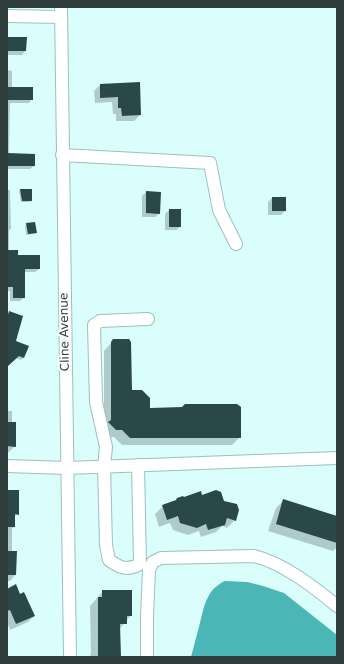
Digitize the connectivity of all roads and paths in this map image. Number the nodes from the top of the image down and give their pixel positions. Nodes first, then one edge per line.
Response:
1 (61, 12) edge
2 (7, 16) edge
3 (62, 155) junction
4 (236, 244) dead end
5 (148, 319) dead end
6 (337, 458) edge
7 (138, 465) junction
8 (7, 466) edge
9 (104, 467) junction
10 (67, 468) junction
11 (145, 566) junction
12 (337, 606) edge
13 (70, 657) edge
14 (147, 657) edge

1 - 2 street
1 - 3 street, Cline Avenue
3 - 4 street
3 - 10 street, Cline Avenue
5 - 9 street
6 - 7 street
7 - 9 street
7 - 11 street
8 - 10 street
9 - 10 street
9 - 11 street
10 - 13 street, Cline Avenue
11 - 12 street
11 - 14 street

